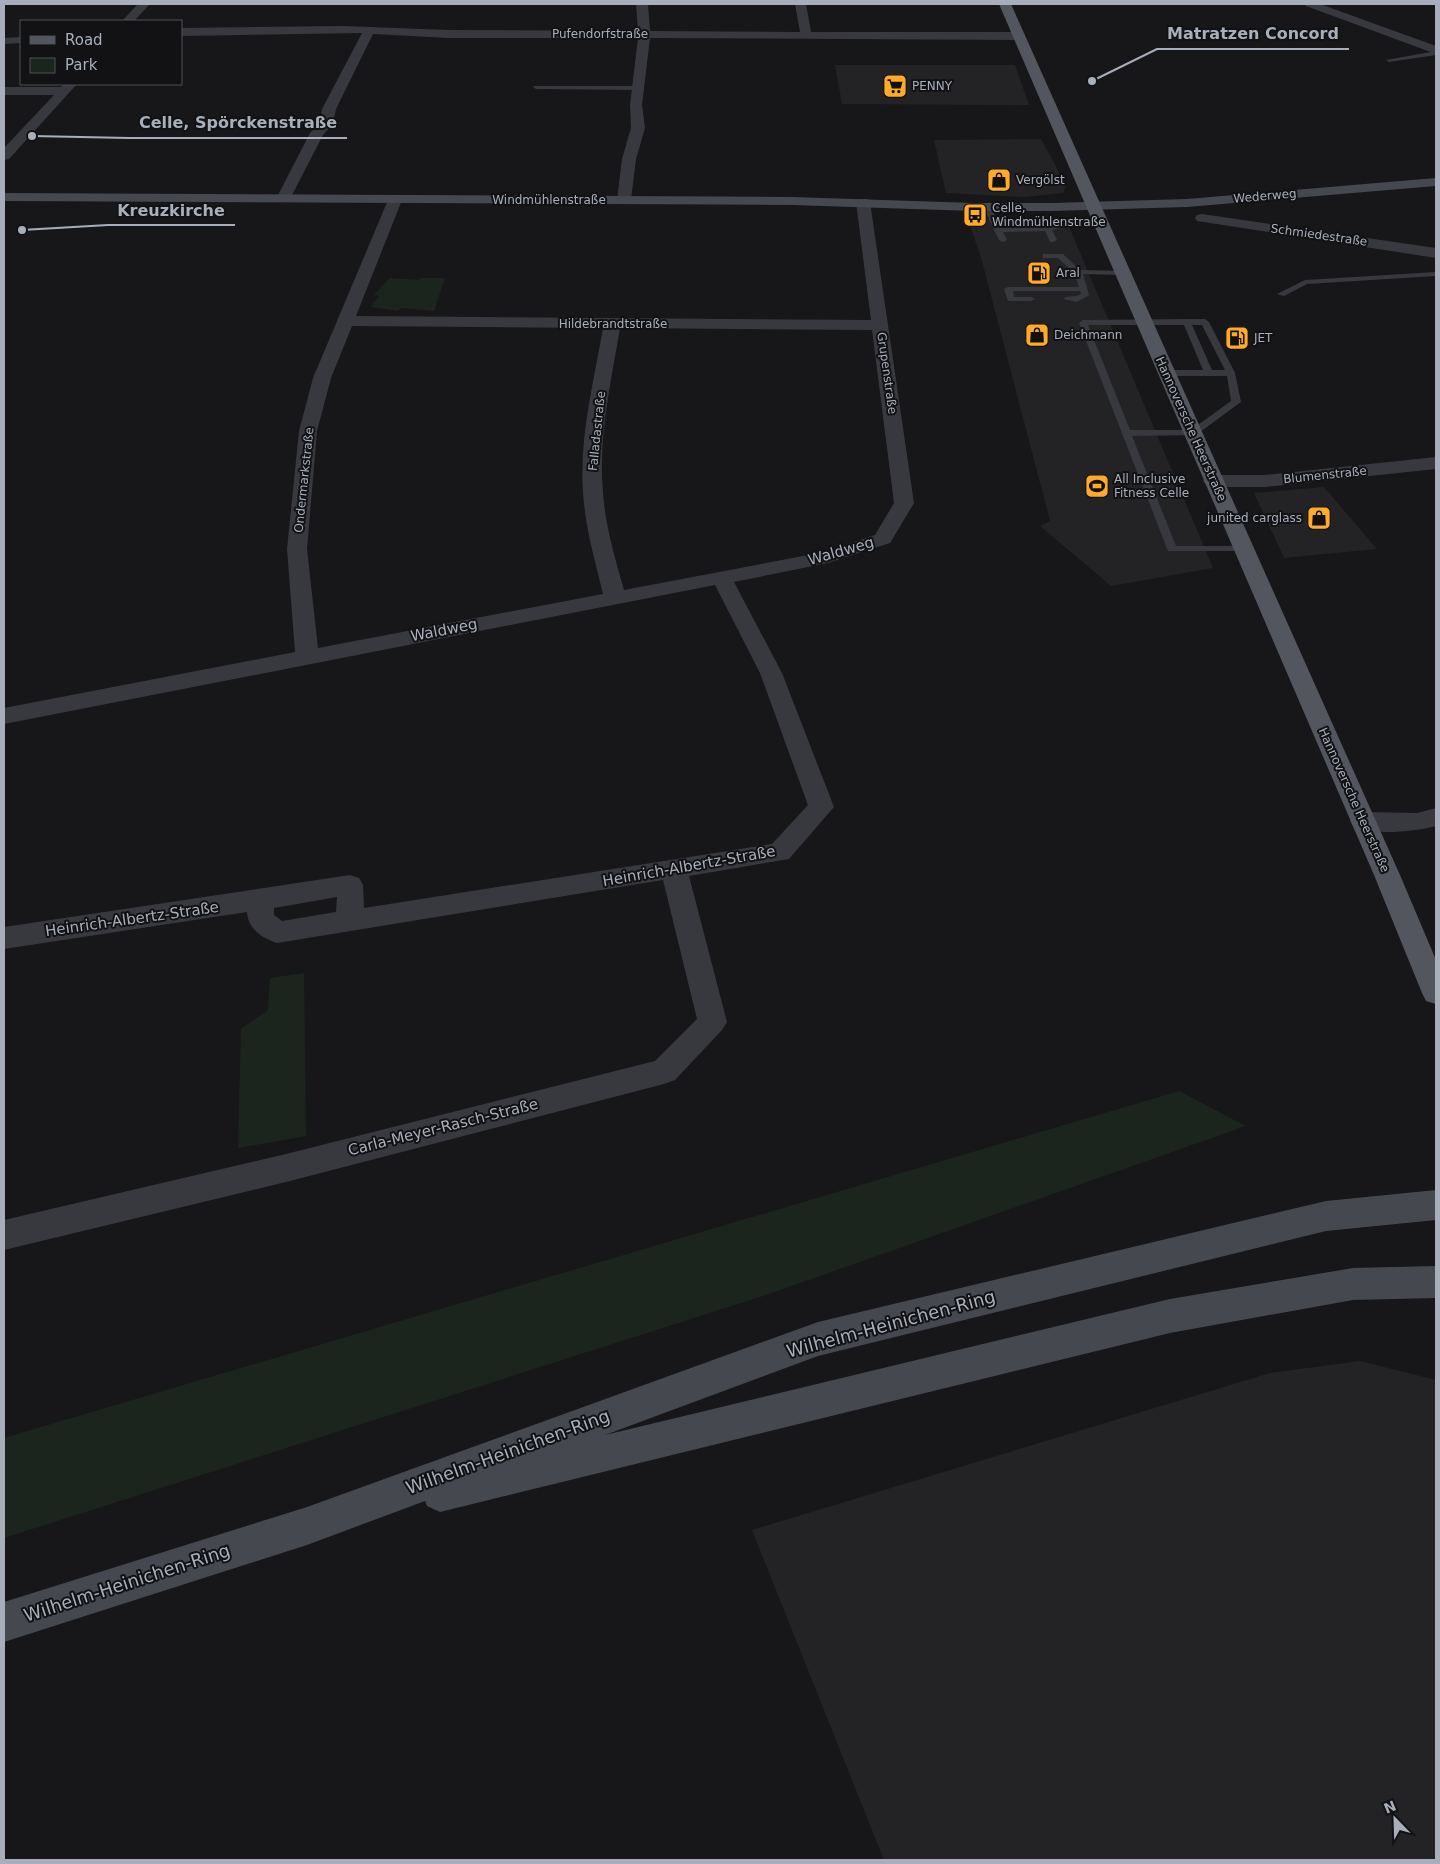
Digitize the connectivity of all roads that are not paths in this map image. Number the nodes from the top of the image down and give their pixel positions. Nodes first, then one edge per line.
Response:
1 (144, 4) edge
2 (642, 4) edge
3 (801, 4) edge
4 (1005, 4) edge
5 (1310, 4) edge
6 (129, 20) edge
7 (369, 31) junction
8 (182, 32) edge
9 (644, 34) junction
10 (806, 35) junction
11 (1018, 36) junction
12 (20, 40) edge
13 (4, 41) edge
14 (1436, 52) edge
15 (1389, 60) dead end
16 (536, 87) dead end
17 (67, 88) edge
18 (637, 88) junction
19 (4, 91) edge
20 (4, 156) edge
21 (1436, 182) edge
22 (4, 197) edge
23 (283, 199) junction
24 (396, 200) junction
25 (624, 200) junction
26 (863, 202) junction
27 (987, 207) junction
28 (1097, 213) junction
29 (1202, 218) dead end
30 (1048, 229) junction
31 (1000, 230) junction
32 (1003, 240) dead end
33 (1053, 240) dead end
34 (1436, 252) edge
35 (1046, 256) dead end
36 (1078, 272) junction
37 (1123, 273) junction
38 (1436, 274) edge
39 (1084, 290) junction
40 (1281, 294) dead end
41 (1032, 299) dead end
42 (1067, 300) dead end
43 (1141, 315) junction
44 (346, 321) junction
45 (1187, 322) junction
46 (612, 324) junction
47 (880, 325) junction
48 (1167, 373) junction
49 (1231, 373) junction
50 (1209, 374) junction
51 (1127, 433) junction
52 (1193, 433) junction
53 (1436, 463) edge
54 (1213, 481) junction
55 (883, 539) joint
56 (1244, 549) junction
57 (721, 577) junction
58 (615, 596) junction
59 (307, 656) junction
60 (4, 716) edge
61 (1436, 817) edge
62 (1363, 821) junction
63 (674, 870) junction
64 (260, 900) junction
65 (350, 920) junction
66 (4, 938) edge
67 (1436, 993) edge
68 (1436, 1206) edge
69 (4, 1235) edge
70 (1436, 1282) edge
71 (307, 1526) junction
72 (4, 1622) edge

1 - 6 street
2 - 9 street
3 - 10 street
4 - 11 main road, Hannoversche Heerstraße
5 - 14 street
7 - 8 street, Pufendorfstraße
7 - 9 street, Pufendorfstraße
7 - 23 street
9 - 10 street, Pufendorfstraße
9 - 18 street
10 - 11 street, Pufendorfstraße
11 - 28 main road, Hannoversche Heerstraße
12 - 13 street
14 - 15 lane
16 - 18 lane
17 - 19 street
17 - 20 street
18 - 25 street
21 - 28 main road, Wederweg
22 - 23 main road, Windmühlenstraße
23 - 24 main road, Windmühlenstraße
24 - 25 main road, Windmühlenstraße
24 - 44 street, Ondermarkstraße
25 - 26 main road, Windmühlenstraße
26 - 27 main road, Windmühlenstraße
26 - 47 street, Grupenstraße
27 - 28 main road, Windmühlenstraße
27 - 31 lane
28 - 30 lane
28 - 37 main road, Hannoversche Heerstraße
29 - 34 street, Schmiedestraße
30 - 31 lane
30 - 33 lane
31 - 32 lane
35 - 36 lane
36 - 37 lane
36 - 39 lane
37 - 43 main road, Hannoversche Heerstraße
38 - 40 lane
39 - 41 lane
39 - 42 lane
43 - 45 lane
43 - 48 main road, Hannoversche Heerstraße
43 - 51 lane
44 - 46 street, Hildebrandtstraße
44 - 59 street, Ondermarkstraße
45 - 49 lane
45 - 50 lane
46 - 47 street, Hildebrandtstraße
46 - 58 street, Falladastraße
47 - 55 street, Grupenstraße
48 - 50 lane
48 - 52 main road, Hannoversche Heerstraße
49 - 50 lane
49 - 52 lane
51 - 52 lane
51 - 56 lane
52 - 54 main road, Hannoversche Heerstraße
53 - 54 street, Blumenstraße
54 - 56 main road, Hannoversche Heerstraße
55 - 57 street, Waldweg
56 - 62 main road, Hannoversche Heerstraße
57 - 58 street, Waldweg
57 - 63 street, Heinrich-Albertz-Straße
58 - 59 street, Waldweg
59 - 60 street, Waldweg
61 - 62 street
62 - 67 main road, Hannoversche Heerstraße
63 - 65 street, Heinrich-Albertz-Straße
63 - 69 street, Carla-Meyer-Rasch-Straße
64 - 65 street, Heinrich-Albertz-Straße
64 - 65 street, Heinrich-Albertz-Straße
64 - 66 street, Heinrich-Albertz-Straße
68 - 71 main road, Wilhelm-Heinichen-Ring
70 - 71 main road, Wilhelm-Heinichen-Ring
71 - 72 main road, Wilhelm-Heinichen-Ring

